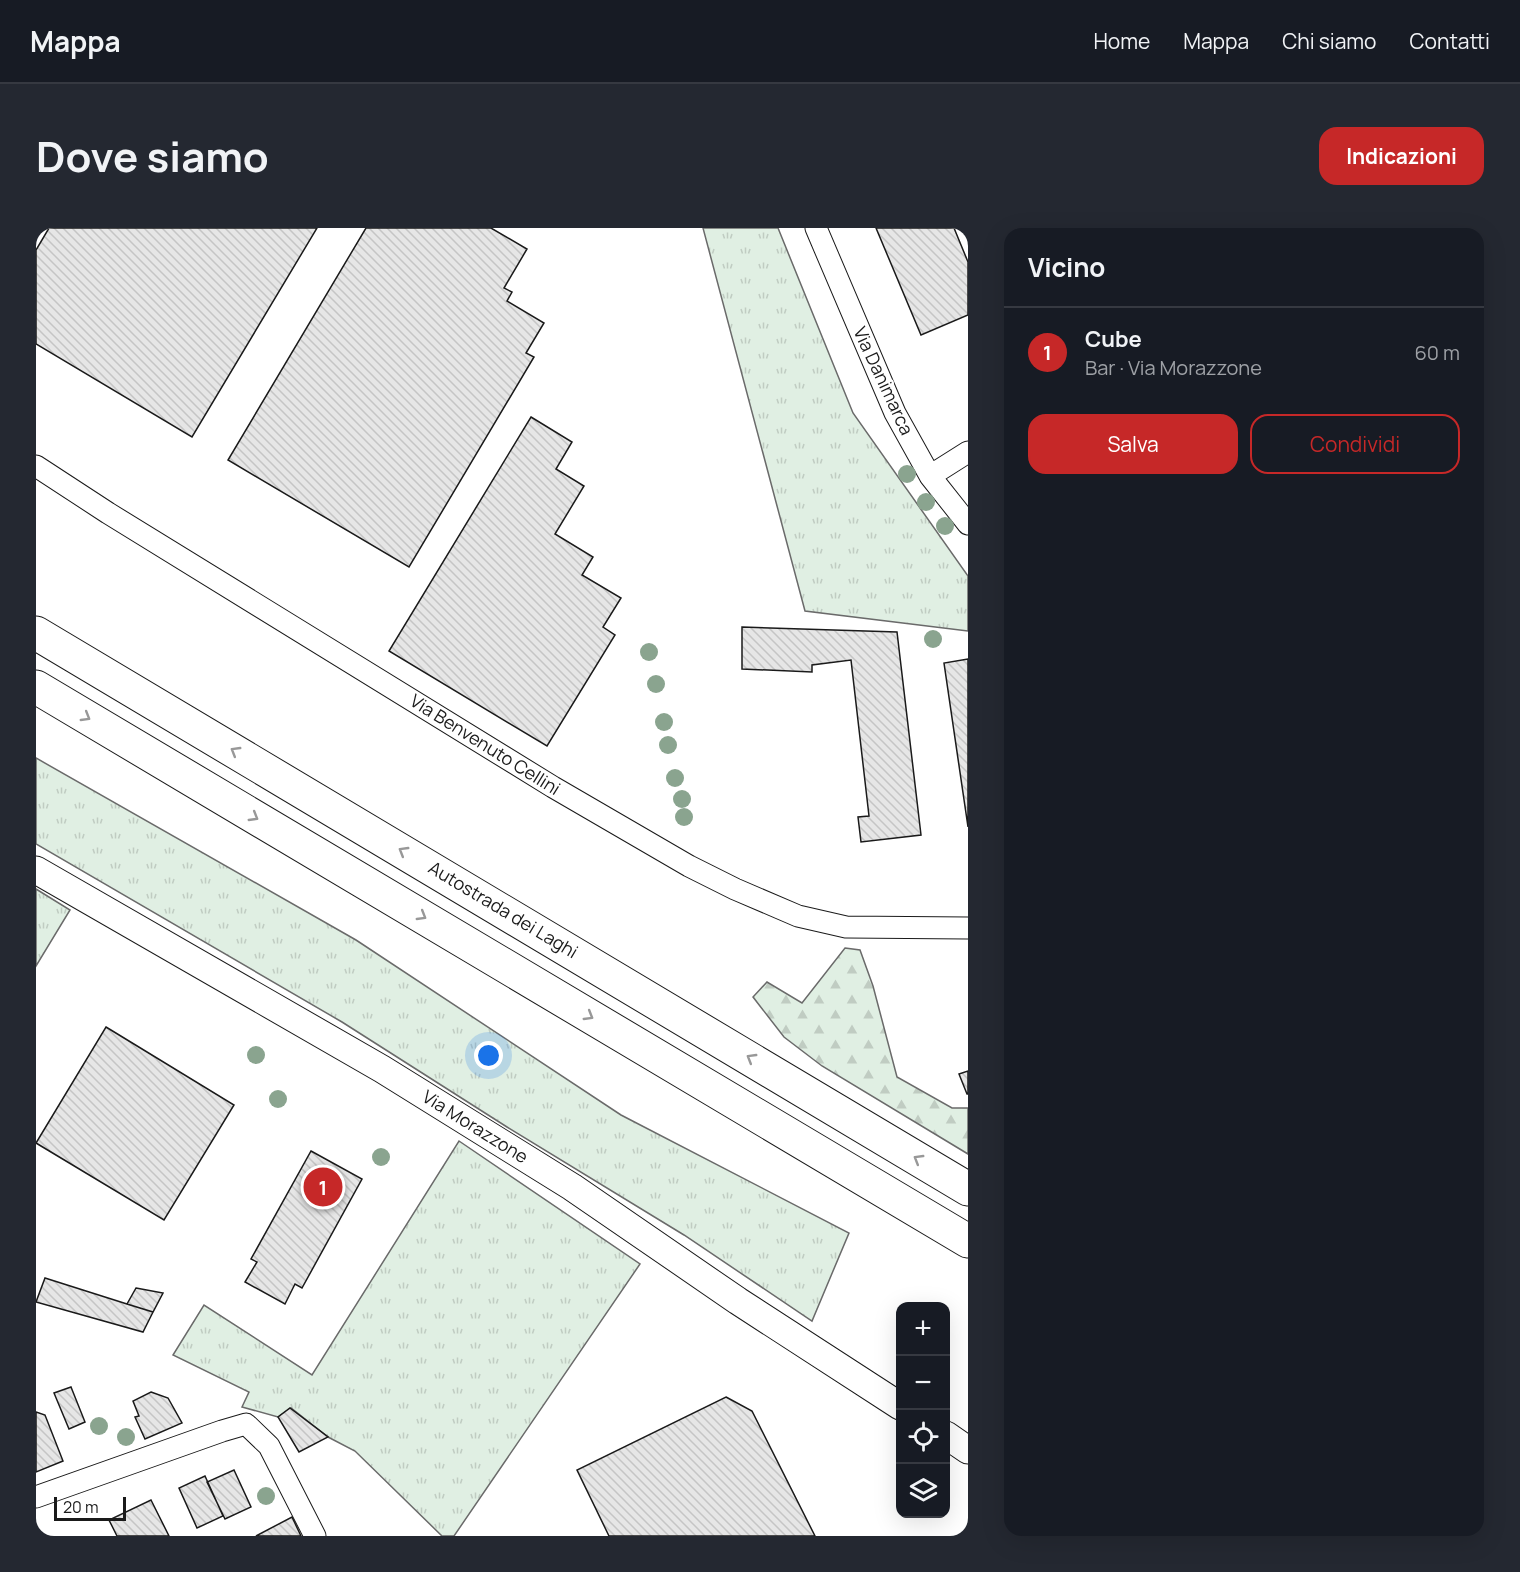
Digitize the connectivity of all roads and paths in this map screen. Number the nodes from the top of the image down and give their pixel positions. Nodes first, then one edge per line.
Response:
1 (816, 228) edge
2 (968, 452) edge
3 (36, 466) edge
4 (930, 476) junction
5 (968, 524) edge
6 (36, 633) edge
7 (36, 687) edge
8 (36, 870) edge
9 (968, 928) edge
10 (968, 1189) edge
11 (968, 1241) edge
12 (896, 1403) edge
13 (950, 1438) edge
14 (968, 1450) edge
15 (36, 1497) edge
16 (315, 1536) edge

1 - 4 street, Via Danimarca
2 - 4 street
3 - 9 street, Via Benvenuto Cellini
4 - 5 street, Via Danimarca
10 -> 6 highway, Autostrada dei Laghi
7 -> 11 highway
8 - 12 street, Via Morazzone
13 - 14 street
15 - 16 street

